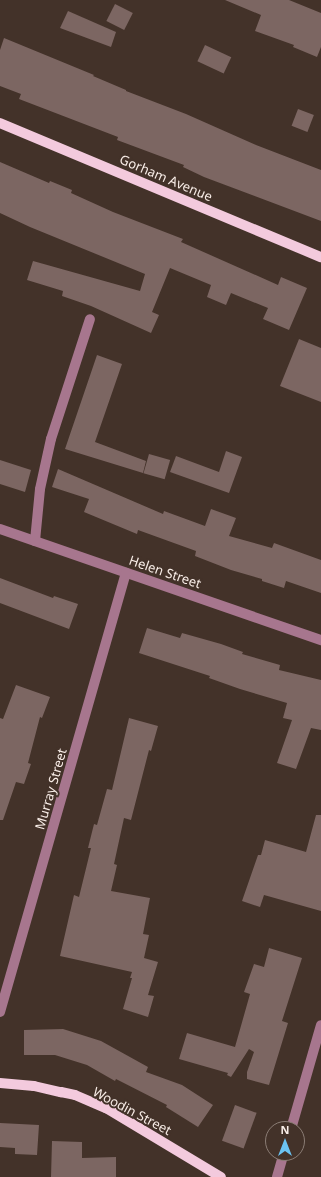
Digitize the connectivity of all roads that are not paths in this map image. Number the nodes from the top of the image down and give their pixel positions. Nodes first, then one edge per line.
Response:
1 (0, 123) edge
2 (321, 257) edge
3 (90, 319) dead end
4 (0, 529) edge
5 (35, 541) junction
6 (126, 573) junction
7 (321, 640) edge
8 (0, 1012) edge
9 (321, 1025) edge
10 (0, 1083) edge
11 (293, 1121) edge
12 (282, 1161) edge
13 (221, 1177) edge
14 (277, 1177) edge

1 - 2 main road, Gorham Avenue
3 - 5 street
4 - 5 street, Helen Street
5 - 6 street, Helen Street
6 - 7 street, Helen Street
6 - 8 street, Murray Street
9 - 11 street
10 - 13 main road, Woodin Street
12 - 14 street

